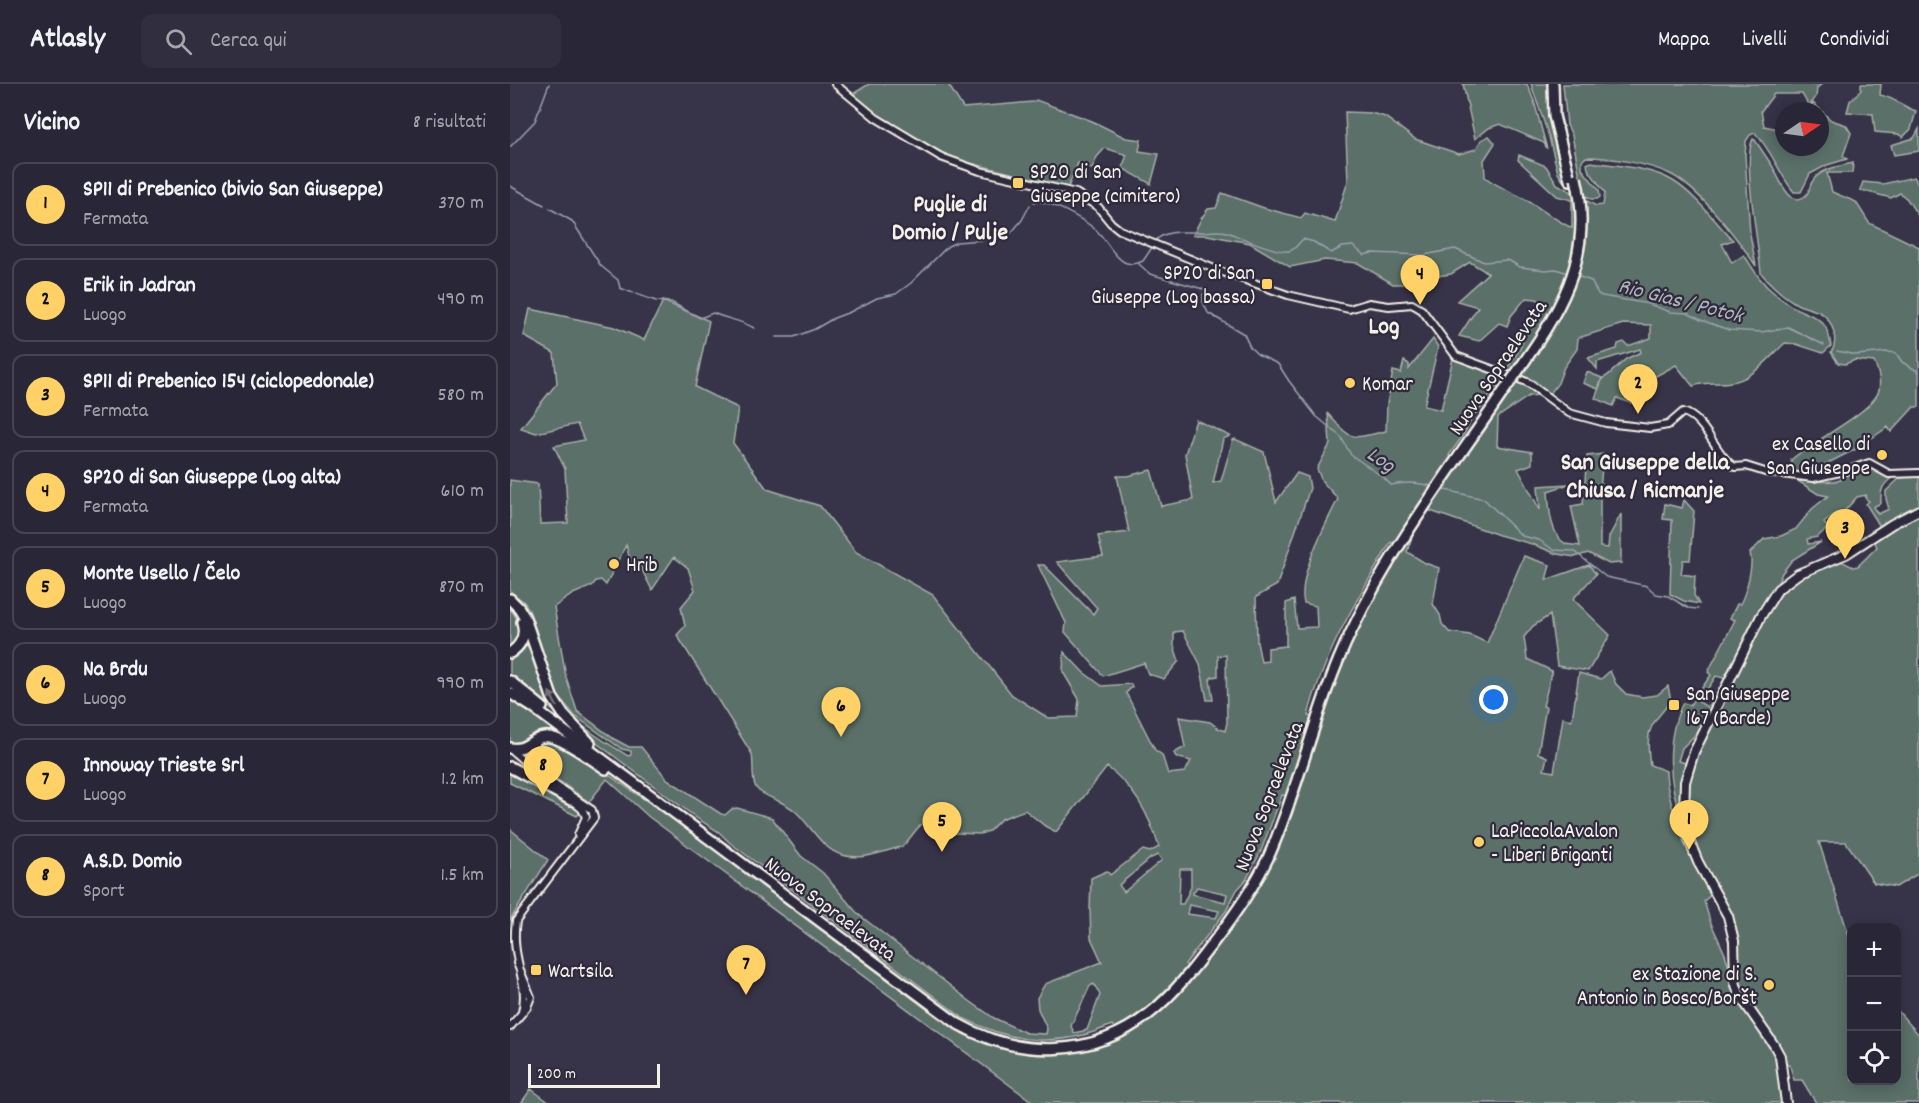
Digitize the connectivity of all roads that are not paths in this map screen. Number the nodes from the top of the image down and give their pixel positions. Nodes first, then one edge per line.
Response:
1 (835, 84) edge
2 (1552, 84) edge
3 (1558, 84) edge
4 (1573, 179) junction
5 (1919, 473) edge
6 (1919, 510) edge
7 (510, 599) edge
8 (510, 605) edge
9 (510, 652) edge
10 (510, 681) edge
11 (510, 693) edge
12 (536, 740) junction
13 (590, 743) junction
14 (510, 748) edge
15 (510, 766) edge
16 (536, 771) junction
17 (546, 779) junction
18 (571, 800) junction
19 (693, 827) junction
20 (572, 846) junction
21 (511, 950) edge
22 (510, 1027) edge
23 (1116, 1031) junction
24 (1786, 1103) edge

1 - 5 street
2 - 4 highway, Nuova Sopraelevata
3 - 4 highway, Nuova Sopraelevata
4 - 23 highway, Nuova Sopraelevata, bridge
6 - 24 main road
13 -> 7 highway
8 - 9 highway
10 - 13 highway, Nuova Sopraelevata
11 - 19 highway, Nuova Sopraelevata
12 - 14 highway
12 - 16 highway
12 - 19 highway
13 - 23 highway, Nuova Sopraelevata
14 - 16 street
15 - 18 highway
16 - 17 street
17 - 18 street
17 - 20 street
18 - 20 street
19 - 23 highway, Nuova Sopraelevata
20 - 21 street
21 - 22 street

